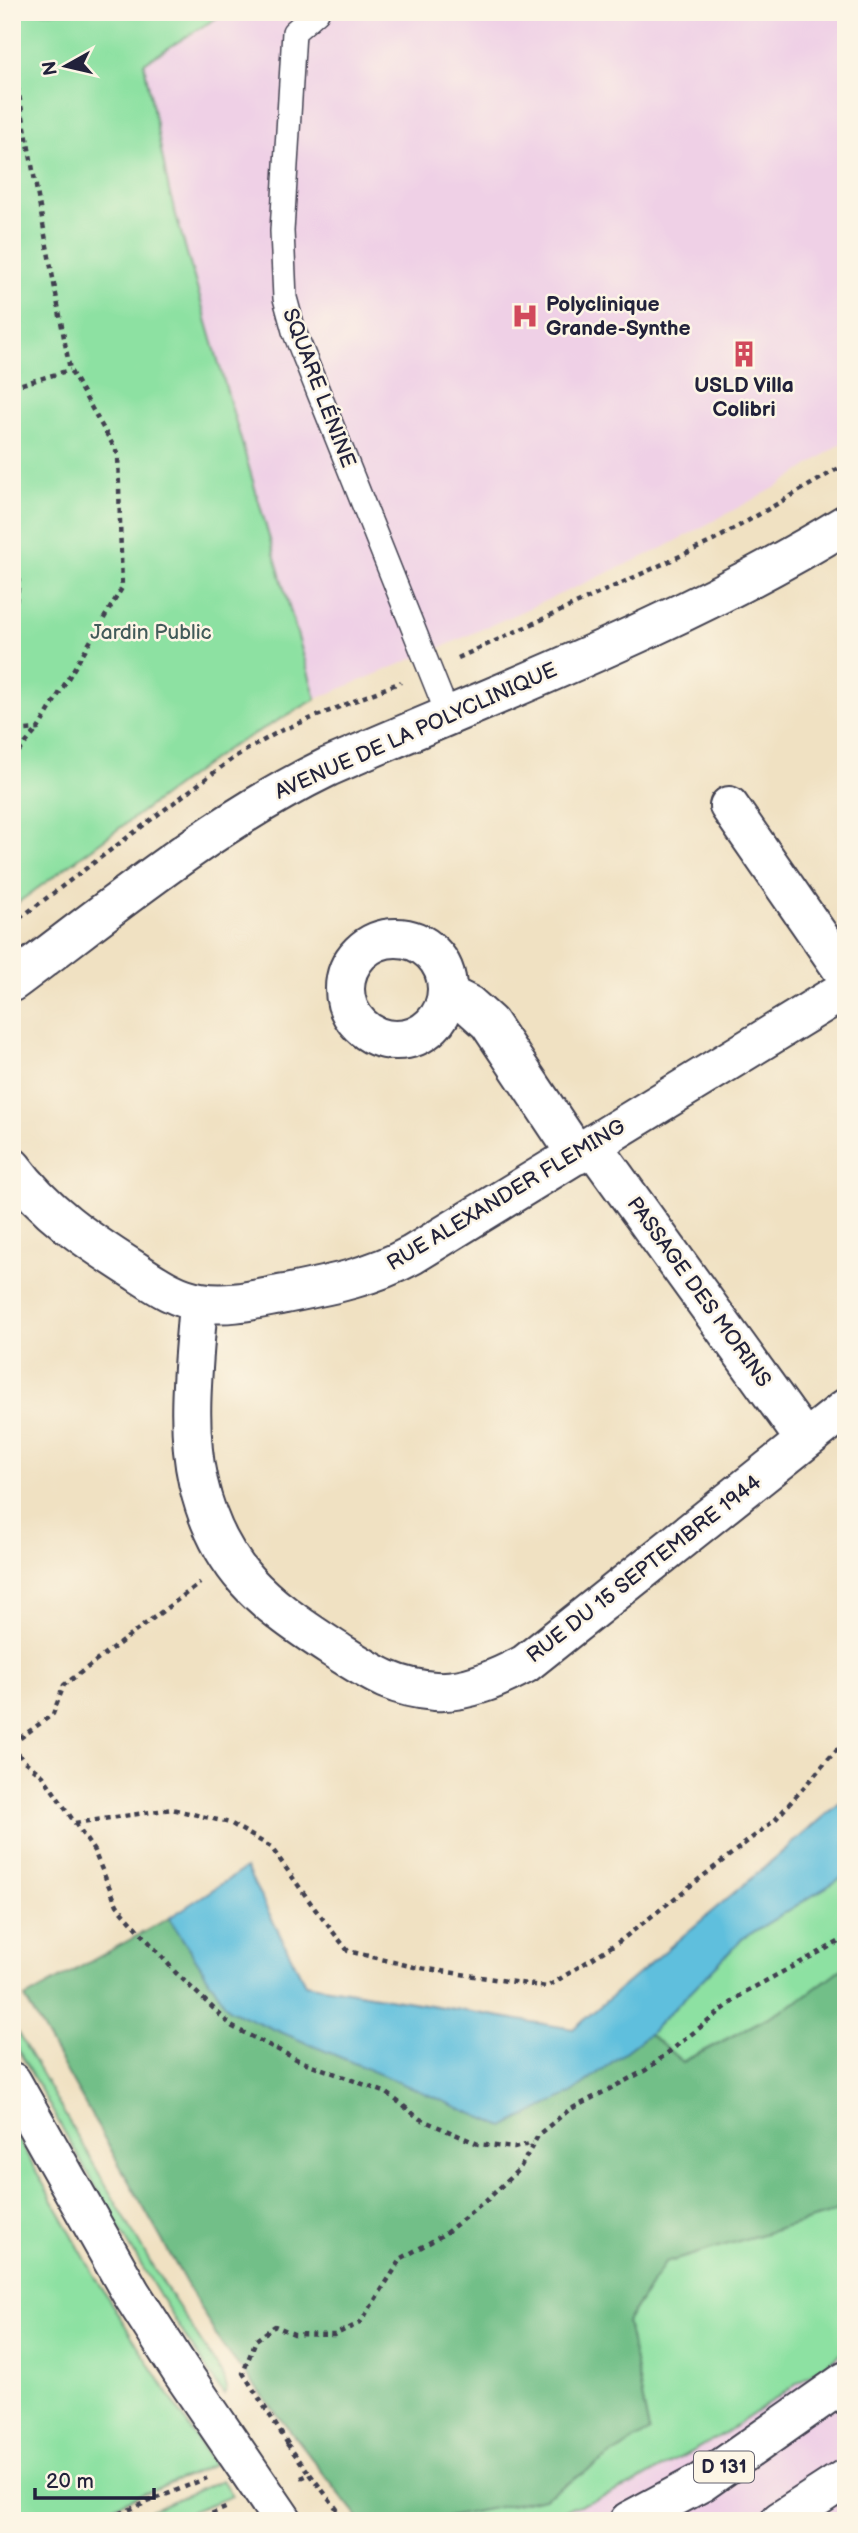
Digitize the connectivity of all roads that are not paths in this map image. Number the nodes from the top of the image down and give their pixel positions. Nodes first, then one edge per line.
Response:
1 (317, 12) edge
2 (846, 524) edge
3 (448, 715) junction
4 (729, 806) dead end
5 (846, 975) edge
6 (12, 982) edge
7 (846, 989) edge
8 (447, 994) dead end
9 (585, 1150) junction
10 (12, 1167) edge
11 (198, 1302) junction
12 (846, 1408) edge
13 (806, 1440) junction
14 (12, 2082) edge
15 (846, 2381) edge
16 (846, 2478) edge
17 (283, 2521) edge
18 (629, 2521) edge
19 (780, 2521) edge

1 - 3 lane, SQUARE LÉNINE
2 - 3 street, AVENUE DE LA POLYCLINIQUE
3 - 6 street, AVENUE DE LA POLYCLINIQUE
4 - 5 street
7 - 9 street, RUE ALEXANDER FLEMING
8 - 9 street, PASSAGE DES MORINS
9 - 11 street, RUE ALEXANDER FLEMING
9 - 13 street, PASSAGE DES MORINS
10 - 11 street, RUE ALEXANDER FLEMING
11 - 13 street, RUE DU 15 SEPTEMBRE 1944
12 - 13 street, RUE DU 15 SEPTEMBRE 1944
14 - 17 street
15 - 18 street, D 131
16 - 19 street

